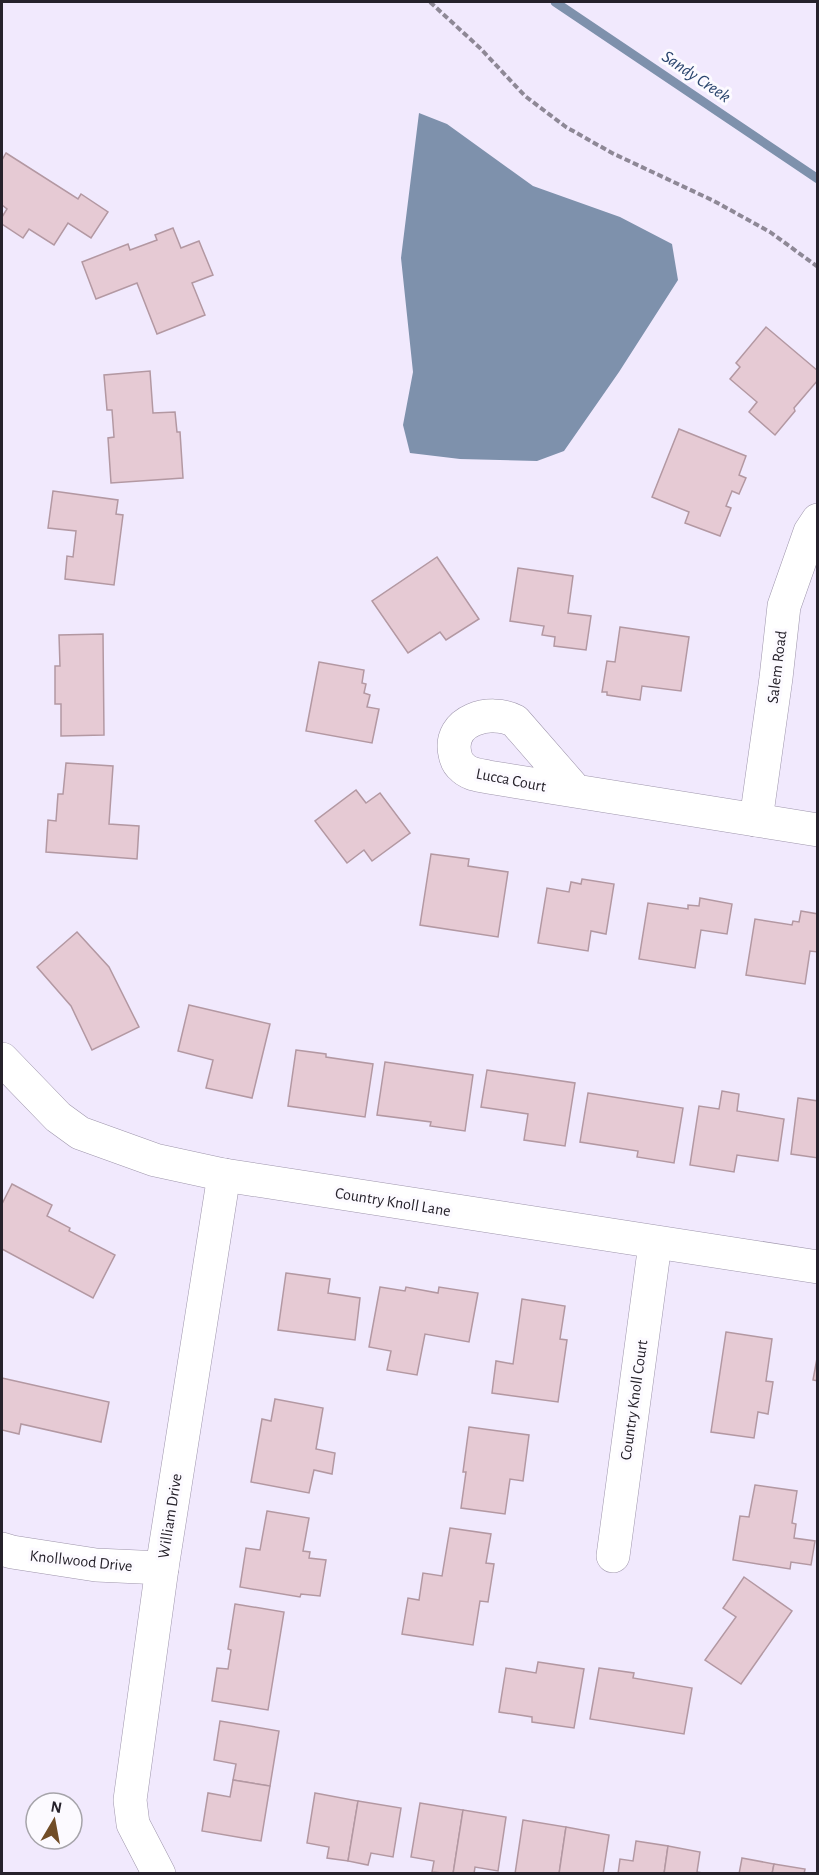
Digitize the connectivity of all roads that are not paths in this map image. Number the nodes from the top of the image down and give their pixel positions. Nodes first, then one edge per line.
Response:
1 (818, 520) edge
2 (576, 791) dead end
3 (756, 820) junction
4 (818, 830) edge
5 (2, 1059) edge
6 (224, 1175) junction
7 (655, 1244) junction
8 (818, 1268) edge
9 (2, 1549) edge
10 (613, 1556) dead end
11 (162, 1568) junction
12 (153, 1864) edge

1 - 3 street, Salem Road
2 - 3 street
3 - 4 street
5 - 6 street, Country Knoll Lane
6 - 7 street, Country Knoll Lane
6 - 11 street, William Drive
7 - 8 street, Country Knoll Lane
7 - 10 street, Country Knoll Court
9 - 11 street, Knollwood Drive
11 - 12 street, William Drive

